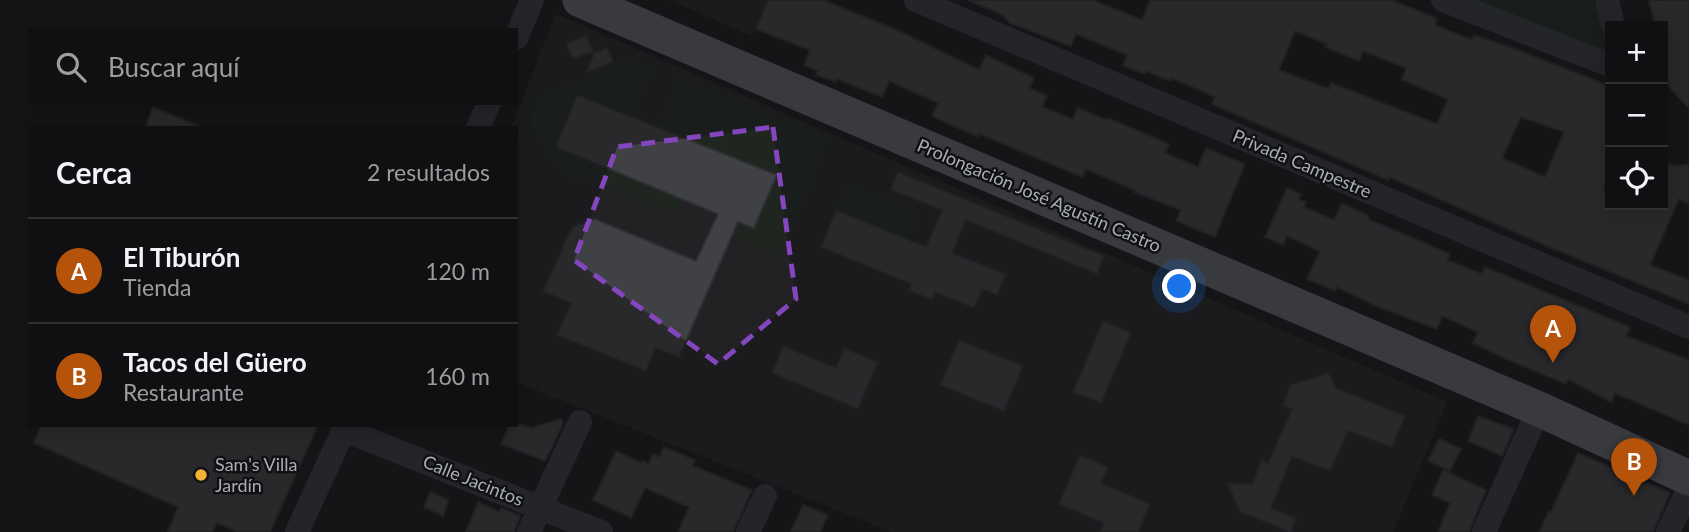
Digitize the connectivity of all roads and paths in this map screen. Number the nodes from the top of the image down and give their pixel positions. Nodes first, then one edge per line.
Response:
1 (532, 0) edge
2 (580, 0) edge
3 (916, 0) edge
4 (1443, 0) edge
5 (1607, 0) edge
6 (1612, 21) edge
7 (518, 33) edge
8 (1605, 63) edge
9 (488, 105) edge
10 (479, 126) edge
11 (1689, 327) edge
12 (1539, 409) junction
13 (580, 422) dead end
14 (345, 427) edge
15 (1689, 478) edge
16 (1689, 488) edge
17 (765, 496) dead end
18 (540, 508) junction
19 (297, 532) edge
20 (529, 532) edge
21 (601, 532) edge
22 (748, 532) edge
23 (1484, 532) edge
24 (1668, 532) edge

1 - 7 street
2 - 12 highway, Prolongación José Agustín Castro
3 - 11 street, Privada Campestre
4 - 8 street
5 - 6 street
9 - 10 street
12 - 15 highway, Prolongación José Agustín Castro
12 - 23 street
13 - 18 street
14 - 18 street, Calle Jacintos
14 - 19 street
16 - 24 street
17 - 22 street
18 - 20 street
18 - 21 street, Calle Jacintos

